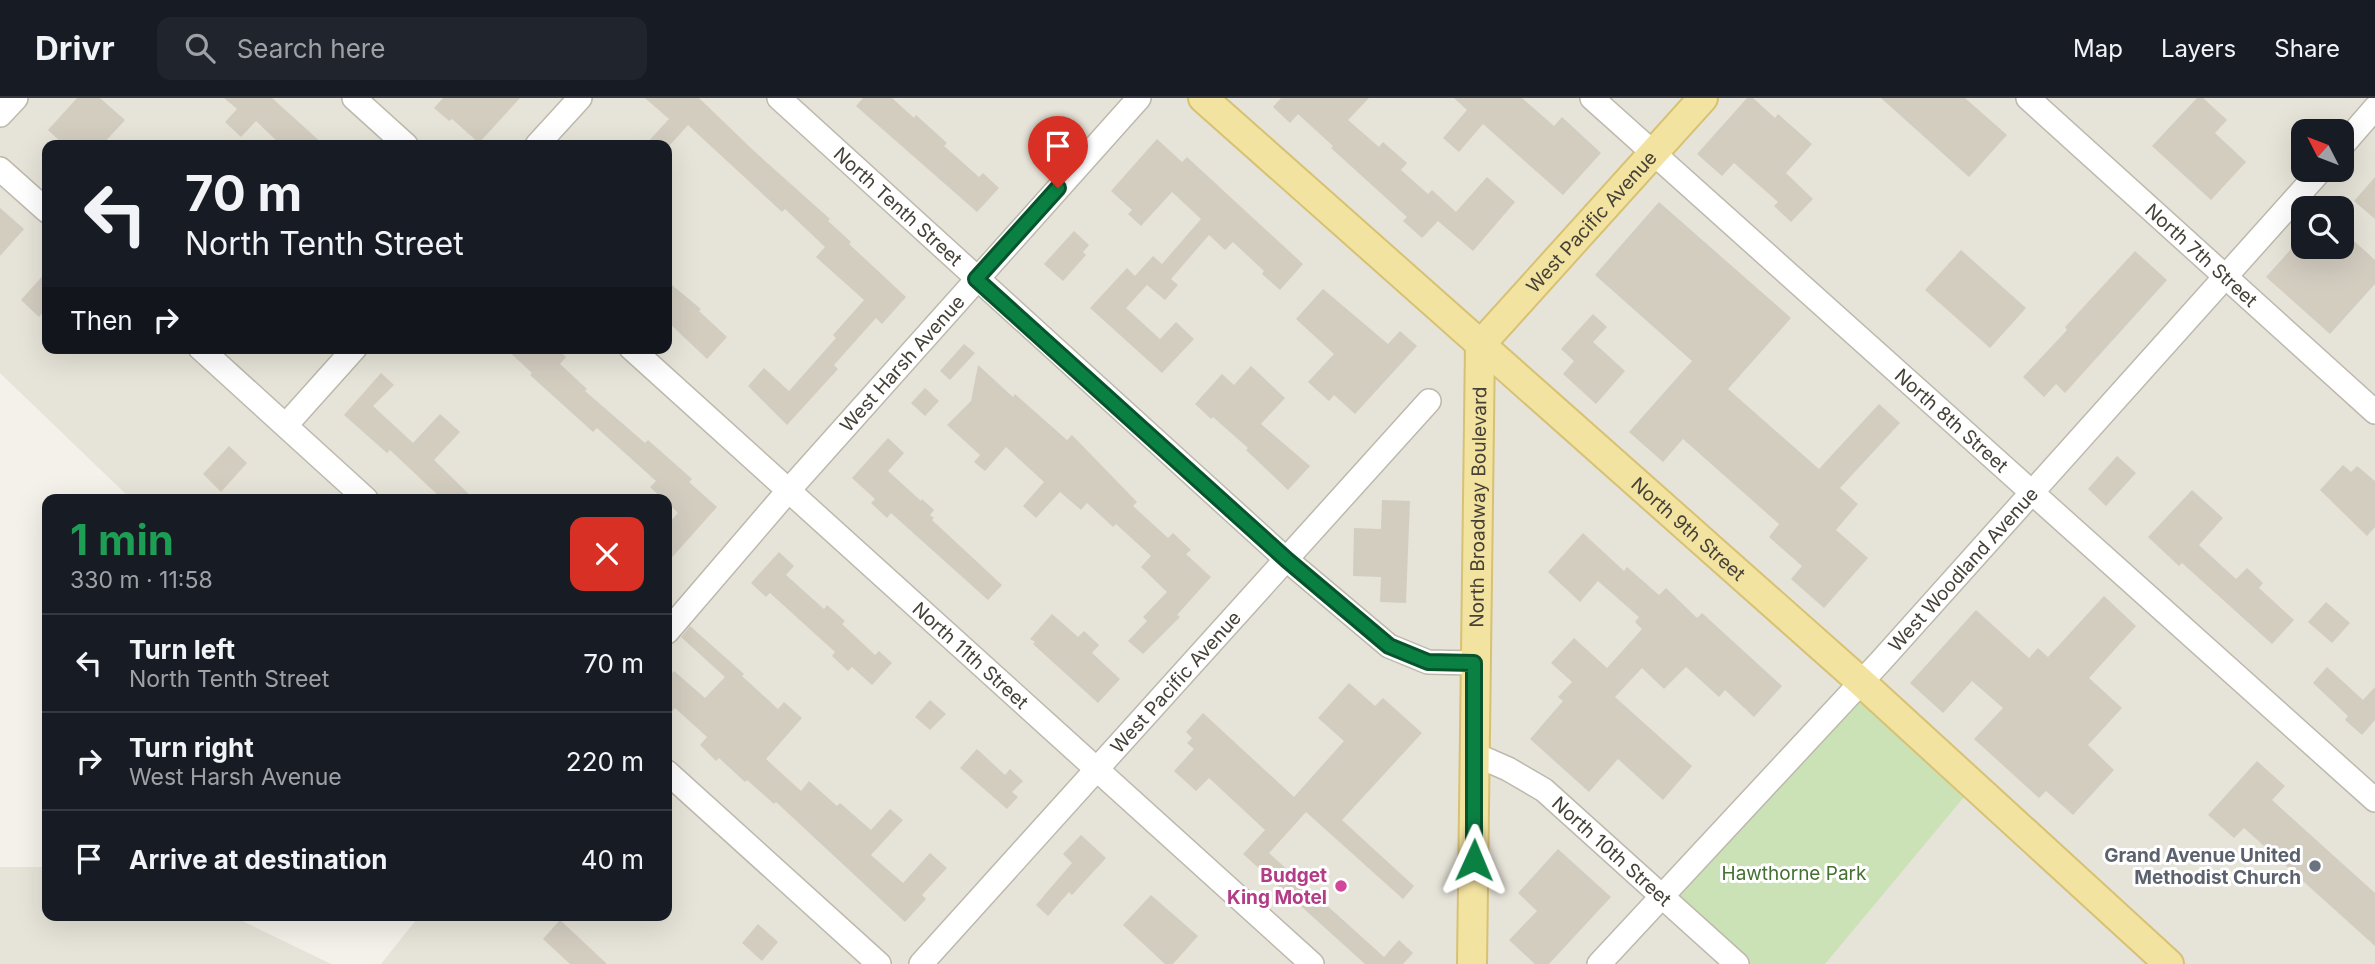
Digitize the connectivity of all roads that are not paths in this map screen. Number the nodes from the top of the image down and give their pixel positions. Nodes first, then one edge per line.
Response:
1 (16, 98) edge
2 (354, 98) edge
3 (580, 98) edge
4 (779, 98) edge
5 (1139, 98) edge
6 (1203, 98) edge
7 (1592, 98) edge
8 (1703, 98) edge
9 (2028, 98) edge
10 (2375, 108) edge
11 (0, 115) edge
12 (2354, 132) edge
13 (400, 140) edge
14 (542, 140) edge
15 (1654, 154) junction
16 (0, 169) edge
17 (2310, 182) edge
18 (42, 207) edge
19 (2226, 277) junction
20 (976, 279) junction
21 (1480, 345) junction
22 (207, 354) edge
23 (350, 354) edge
24 (638, 354) edge
25 (1429, 401) dead end
26 (2375, 412) edge
27 (286, 425) junction
28 (788, 491) junction
29 (2032, 493) junction
30 (361, 494) edge
31 (1287, 560) junction
32 (672, 626) edge
33 (1474, 663) junction
34 (1861, 682) junction
35 (1476, 755) junction
36 (1096, 770) junction
37 (672, 777) edge
38 (2375, 800) edge
39 (1661, 896) junction
40 (879, 964) edge
41 (921, 964) edge
42 (1312, 964) edge
43 (1472, 964) edge
44 (1599, 964) edge
45 (1737, 964) edge
46 (2169, 964) edge

1 - 11 street
2 - 13 street
3 - 14 street
4 - 20 street, North Tenth Street
5 - 20 street, West Harsh Avenue
6 - 21 main road, North 9th Street
7 - 15 street, North 8th Street
8 - 15 main road, West Pacific Avenue
9 - 19 street, North 7th Street
10 - 12 street
15 - 21 main road, West Pacific Avenue
15 - 29 street, North 8th Street
16 - 18 street
17 - 19 street, West Woodland Avenue
19 - 26 street, North 7th Street
19 - 29 street, West Woodland Avenue
20 - 28 street, West Harsh Avenue
20 - 31 street, North Tenth Street
21 - 33 main road, North Broadway Boulevard
21 - 34 main road, North 9th Street
22 - 27 street
23 - 27 street
24 - 28 street, North 11th Street
25 - 31 street, West Pacific Avenue
27 - 30 street
28 - 32 street, West Harsh Avenue
28 - 36 street, North 11th Street
29 - 34 street, West Woodland Avenue
29 - 38 street, North 8th Street
31 - 33 street, North Tenth Street
31 - 36 street, West Pacific Avenue
33 - 35 main road, North Broadway Boulevard
34 - 39 street, West Woodland Avenue
34 - 46 main road, North 9th Street
35 - 39 street, North 10th Street
35 - 43 main road, North Broadway Boulevard
36 - 41 street, West Pacific Avenue
36 - 42 street, North 11th Street
37 - 40 street
39 - 44 street, West Woodland Avenue
39 - 45 street, North 10th Street

